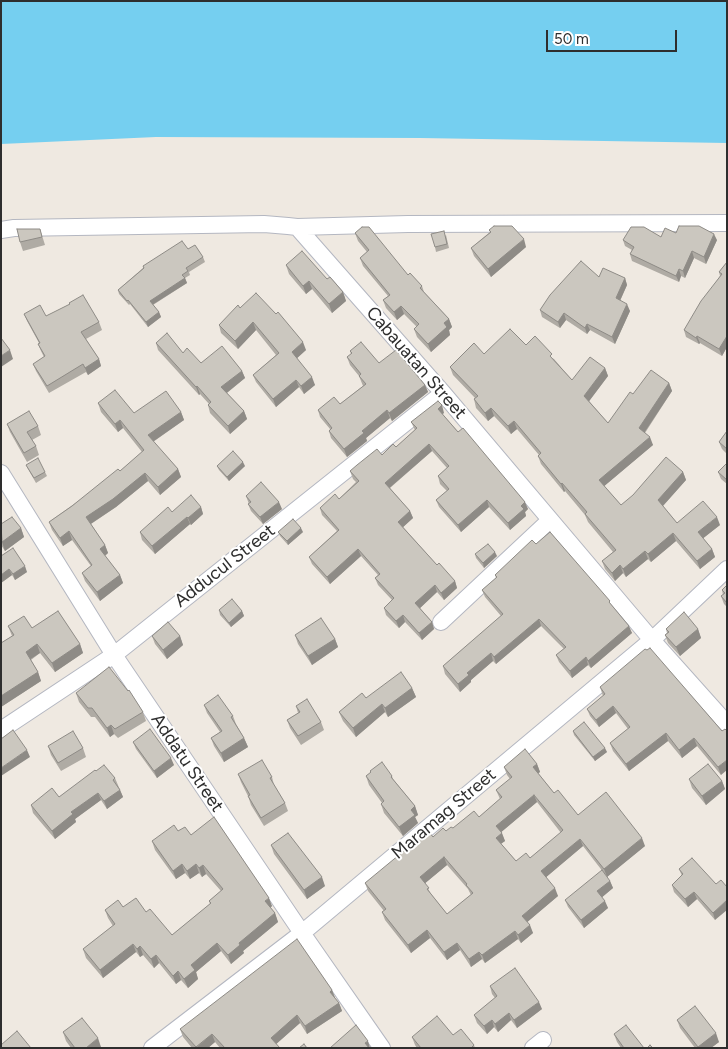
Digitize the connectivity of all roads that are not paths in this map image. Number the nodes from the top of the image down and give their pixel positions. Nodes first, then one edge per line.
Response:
1 (727, 223) edge
2 (296, 227) junction
3 (1, 230) edge
4 (443, 394) junction
5 (1, 473) edge
6 (550, 520) junction
7 (727, 569) edge
8 (440, 622) dead end
9 (652, 640) junction
10 (114, 655) junction
11 (727, 724) edge
12 (1, 730) edge
13 (302, 933) junction
14 (152, 1048) edge
15 (382, 1048) edge

1 - 2 street
2 - 3 street
2 - 4 street, Cabauatan Street
4 - 6 street, Cabauatan Street
4 - 10 street, Adducul Street
5 - 10 street, Addatu Street
6 - 8 street
6 - 9 street, Cabauatan Street
7 - 9 street, Maramag Street
9 - 11 street, Cabauatan Street
9 - 13 street, Maramag Street
10 - 12 street, Adducul Street
10 - 13 street, Addatu Street
13 - 14 street, Maramag Street
13 - 15 street, Addatu Street

